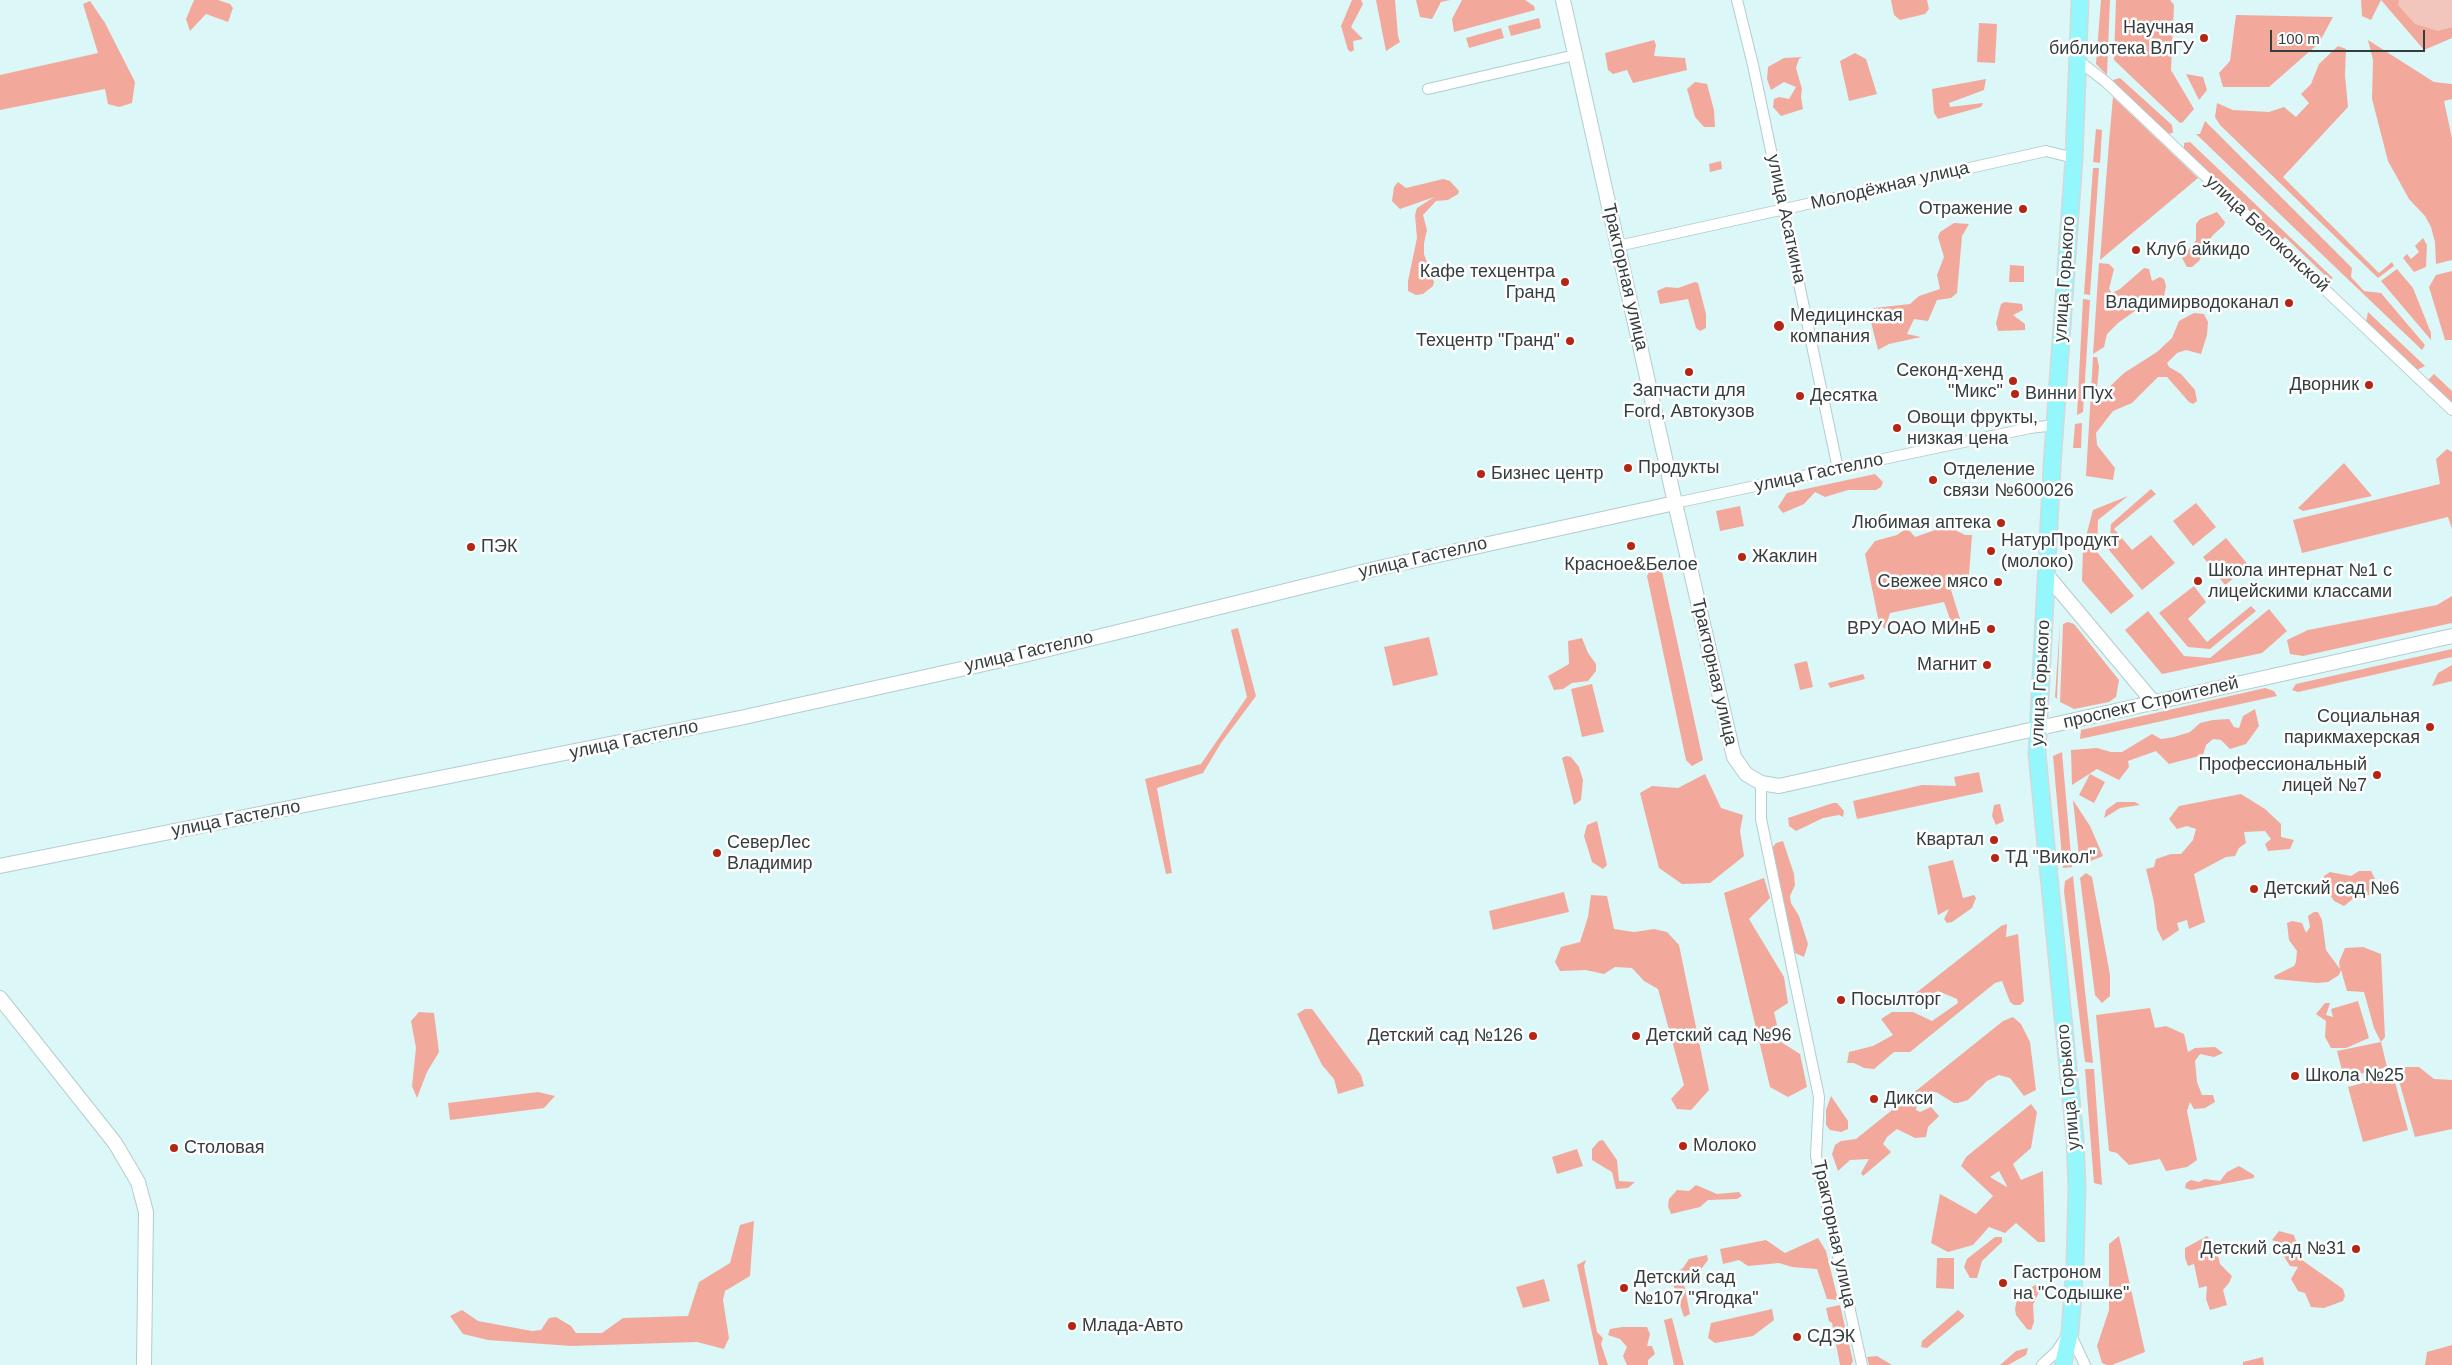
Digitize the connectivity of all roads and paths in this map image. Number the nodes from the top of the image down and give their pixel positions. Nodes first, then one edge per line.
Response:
1 (1563, 0) edge
2 (1737, 0) edge
3 (2080, 0) edge
4 (1575, 55) junction
5 (2079, 61) junction
6 (1428, 89) dead end
7 (2074, 158) junction
8 (1783, 210) junction
9 (1618, 246) junction
10 (2452, 410) edge
11 (2055, 425) junction
12 (1838, 469) junction
13 (1675, 503) junction
14 (2046, 574) junction
15 (2452, 636) edge
16 (2154, 703) junction
17 (2038, 729) junction
18 (1761, 783) junction
19 (0, 866) edge
20 (0, 998) edge
21 (2070, 1332) junction
22 (144, 1365) edge
23 (1862, 1365) edge
24 (2042, 1365) edge
25 (2063, 1365) edge
26 (2085, 1365) edge

1 - 4 main road, Тракторная улица
2 - 8 street, улица Асаткина
3 - 5 main road, улица Горького
4 - 6 street
4 - 9 main road, Тракторная улица
5 - 7 main road, улица Горького
5 - 10 street, улица Белоконской
7 - 8 street, Молодёжная улица
7 - 11 main road, улица Горького
8 - 9 street, Молодёжная улица
8 - 12 street, улица Асаткина
9 - 13 main road, Тракторная улица
11 - 12 street, улица Гастелло
11 - 14 main road, улица Горького
12 - 13 street, улица Гастелло
13 - 18 main road, Тракторная улица
13 - 19 main road, улица Гастелло
14 - 16 main road
14 - 17 main road, улица Горького
15 - 16 main road, проспект Строителей
16 - 17 main road, проспект Строителей
17 - 18 main road, проспект Строителей
17 - 21 main road, улица Горького
18 - 23 street, Тракторная улица
20 - 22 main road
21 - 24 street
21 - 25 main road, улица Горького
21 - 26 street

